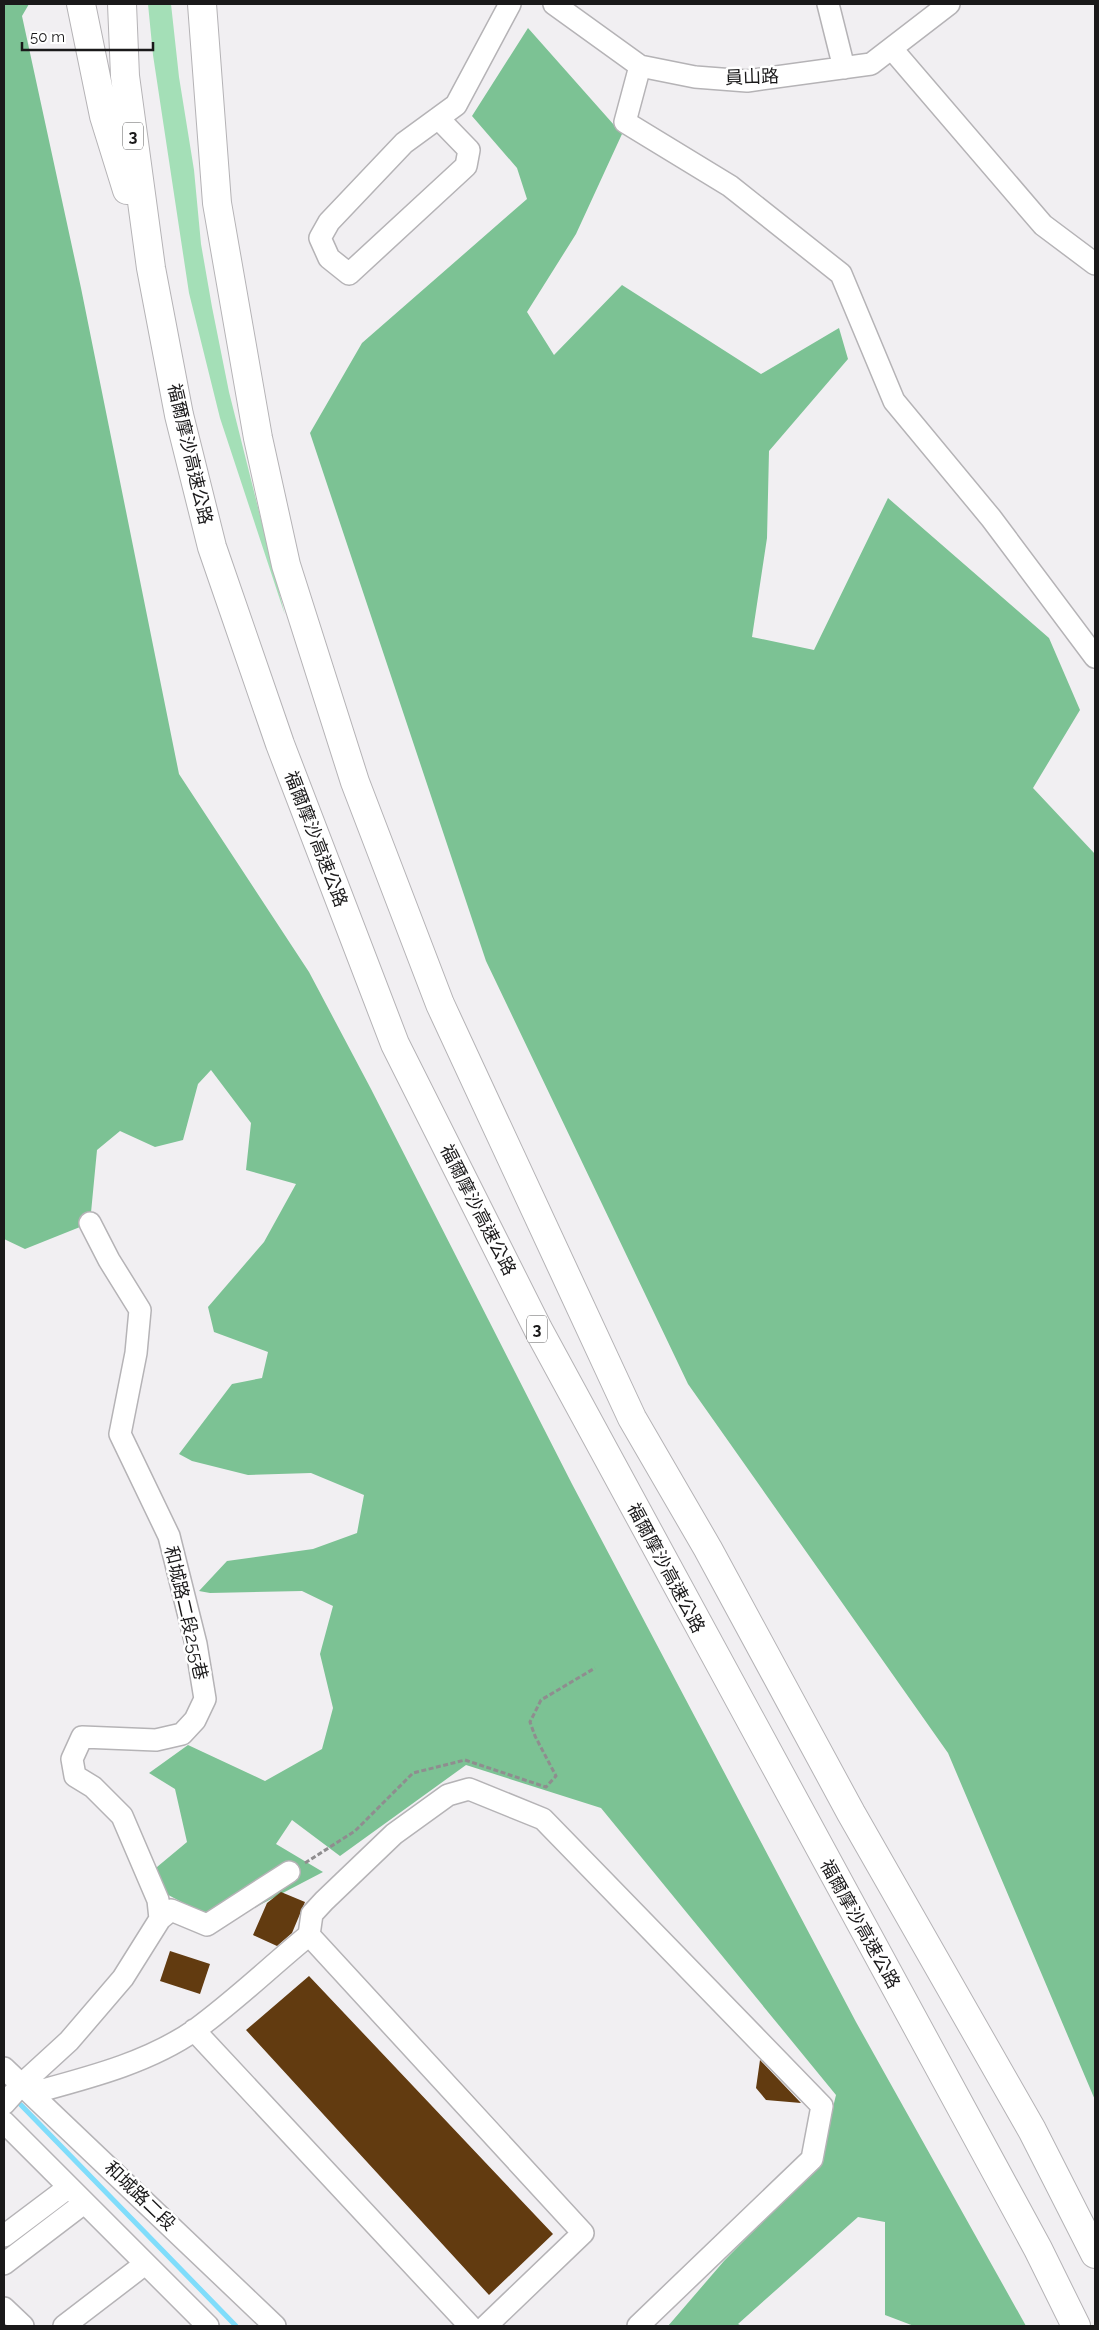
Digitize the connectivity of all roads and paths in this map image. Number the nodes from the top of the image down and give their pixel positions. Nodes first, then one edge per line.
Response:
1 (81, 4) edge
2 (122, 4) edge
3 (202, 4) edge
4 (214, 4) edge
5 (510, 4) edge
6 (554, 4) edge
7 (828, 4) edge
8 (949, 4) edge
9 (892, 49) junction
10 (640, 66) junction
11 (844, 68) junction
12 (438, 118) junction
13 (217, 203) junction
14 (1095, 264) edge
15 (151, 268) junction
16 (1095, 657) edge
17 (90, 1223) dead end
18 (290, 1872) dead end
19 (160, 1919) junction
20 (309, 1935) junction
21 (194, 2030) junction
22 (4, 2068) edge
23 (27, 2088) junction
24 (4, 2104) edge
25 (4, 2122) edge
26 (69, 2187) junction
27 (84, 2203) junction
28 (4, 2236) edge
29 (1095, 2254) edge
30 (4, 2264) edge
31 (145, 2264) junction
32 (4, 2308) edge
33 (199, 2324) edge
34 (23, 2326) edge
35 (64, 2326) edge
36 (275, 2326) edge
37 (470, 2326) edge
38 (486, 2326) edge
39 (638, 2326) edge
40 (1076, 2326) edge

1 - 15 highway
2 - 15 highway, 福爾摩沙高速公路 / 3
3 - 13 highway
4 - 13 highway
5 - 12 street
6 - 10 street, 員山路
7 - 11 street
8 - 9 street, 員山路
9 - 11 street, 員山路
9 - 14 street
10 - 11 street, 員山路
10 - 16 street
12 - 12 street
13 - 29 highway
15 - 40 highway, 福爾摩沙高速公路 / 3
17 - 19 street, 和城路二段255巷
18 - 19 street
19 - 23 street
20 - 21 street
20 - 38 street
20 - 39 street
21 - 23 street
21 - 37 street
22 - 23 street, 和城路二段
23 - 24 street
23 - 36 street, 和城路二段
25 - 26 street
26 - 27 street
26 - 28 street
27 - 30 street
27 - 31 street
31 - 33 street
31 - 35 street
32 - 34 street

